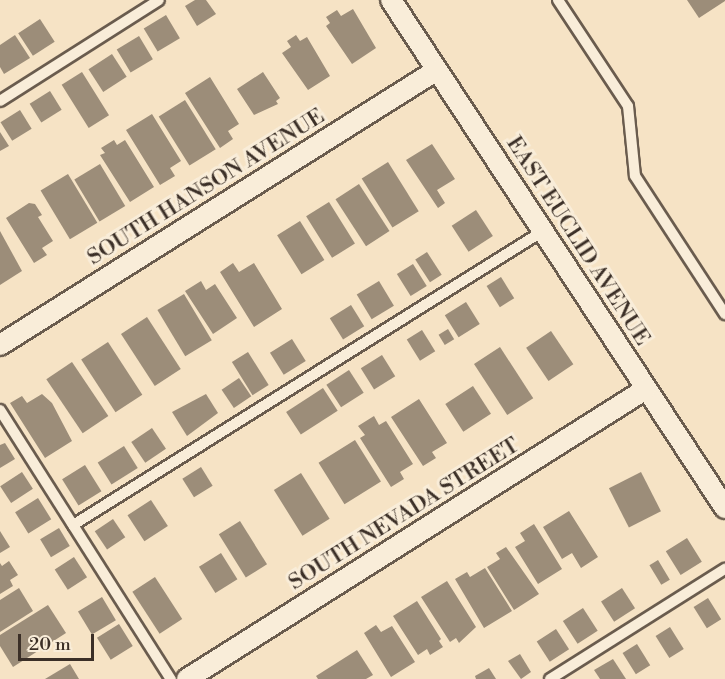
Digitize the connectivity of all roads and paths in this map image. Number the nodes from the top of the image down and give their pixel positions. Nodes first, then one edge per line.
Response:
1 (159, 0) edge
2 (391, 0) edge
3 (558, 0) edge
4 (437, 70) junction
5 (0, 100) edge
6 (543, 231) junction
7 (725, 314) edge
8 (0, 345) edge
9 (646, 389) junction
10 (0, 410) edge
11 (725, 508) edge
12 (73, 525) junction
13 (725, 569) edge
14 (171, 679) edge
15 (187, 679) edge
16 (550, 679) edge

1 - 5 lane
2 - 4 street, EAST EUCLID AVENUE
3 - 7 lane
4 - 6 street, EAST EUCLID AVENUE
4 - 8 street, SOUTH HANSON AVENUE
6 - 9 street, EAST EUCLID AVENUE
6 - 12 lane
9 - 11 street, EAST EUCLID AVENUE
9 - 15 street, SOUTH NEVADA STREET
10 - 12 lane
12 - 14 lane
13 - 16 lane

